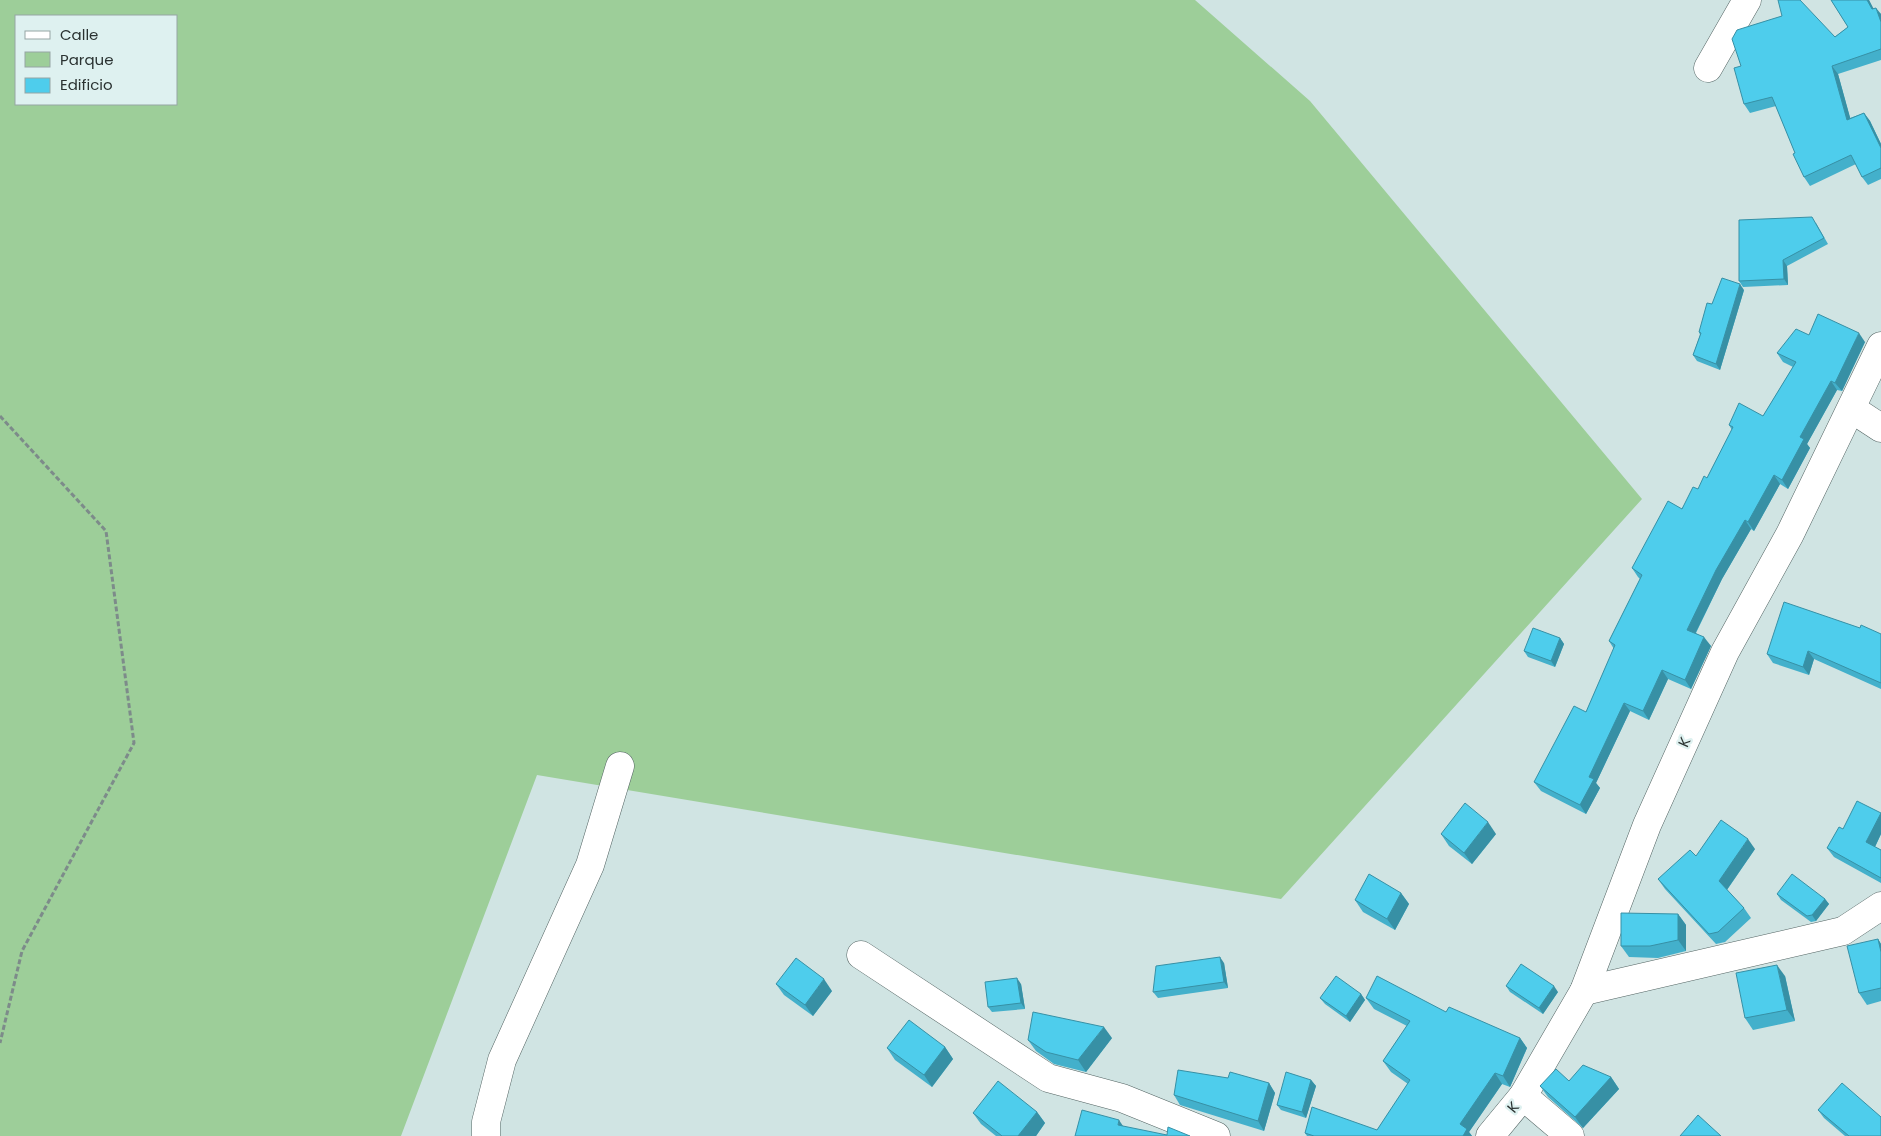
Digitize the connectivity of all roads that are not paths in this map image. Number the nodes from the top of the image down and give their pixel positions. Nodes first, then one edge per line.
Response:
1 (1747, 0) edge
2 (1708, 68) dead end
3 (1881, 346) edge
4 (1852, 409) junction
5 (1881, 428) edge
6 (620, 766) dead end
7 (1881, 906) edge
8 (861, 955) dead end
9 (1584, 990) junction
10 (1522, 1096) junction
11 (486, 1136) edge
12 (1216, 1136) edge
13 (1490, 1136) edge
14 (1570, 1136) edge

1 - 2 street
3 - 4 street, K
4 - 5 street
4 - 9 street, K
6 - 11 street
7 - 9 street
8 - 12 street
9 - 10 street, K
10 - 13 street, K
10 - 14 street

